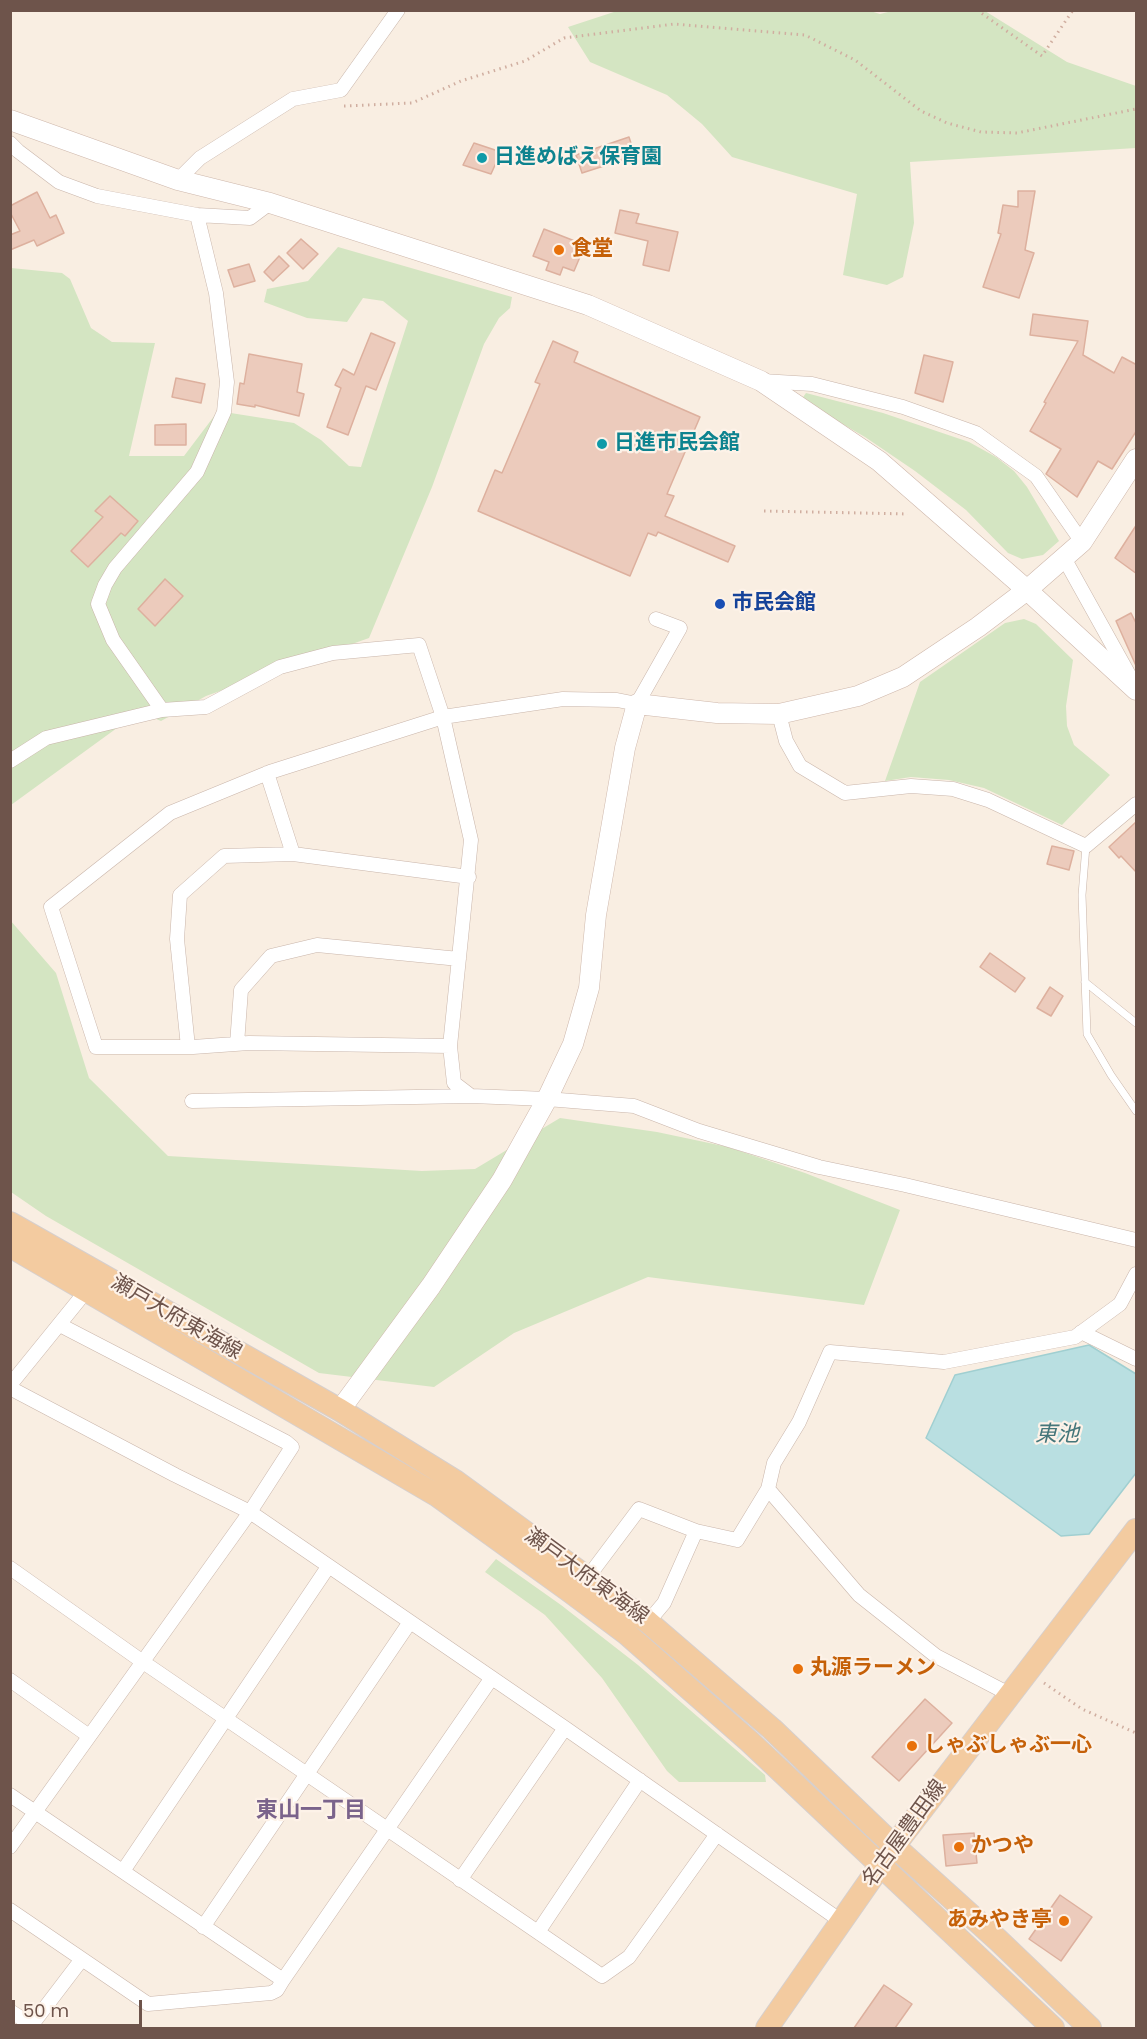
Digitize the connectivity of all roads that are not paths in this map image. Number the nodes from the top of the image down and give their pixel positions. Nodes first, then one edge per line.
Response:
1 (398, 10) edge
2 (10, 120) edge
3 (10, 143) edge
4 (178, 180) junction
5 (270, 203) junction
6 (197, 215) junction
7 (761, 381) junction
8 (1137, 459) edge
9 (1082, 542) junction
10 (1064, 558) junction
11 (1027, 590) junction
12 (656, 619) dead end
13 (1137, 690) edge
14 (637, 704) junction
15 (162, 710) junction
16 (779, 714) junction
17 (443, 717) junction
18 (10, 761) edge
19 (267, 773) junction
20 (1137, 804) edge
21 (1086, 846) junction
22 (293, 854) junction
23 (469, 877) junction
24 (459, 959) junction
25 (1085, 982) junction
26 (1137, 1023) edge
27 (237, 1044) junction
28 (450, 1046) junction
29 (188, 1047) junction
30 (471, 1096) junction
31 (547, 1100) junction
32 (192, 1101) dead end
33 (1137, 1111) edge
34 (10, 1223) edge
35 (1137, 1240) edge
36 (10, 1246) edge
37 (1137, 1274) edge
38 (87, 1290) junction
39 (60, 1324) junction
40 (1081, 1332) junction
41 (1137, 1359) edge
42 (10, 1387) edge
43 (340, 1410) junction
44 (768, 1489) junction
45 (250, 1512) junction
46 (1137, 1530) edge
47 (696, 1531) junction
48 (328, 1567) junction
49 (10, 1568) edge
50 (588, 1577) junction
51 (410, 1622) junction
52 (648, 1622) junction
53 (143, 1662) junction
54 (491, 1678) junction
55 (10, 1680) edge
56 (1009, 1694) junction
57 (226, 1719) junction
58 (565, 1728) junction
59 (89, 1736) junction
60 (305, 1774) junction
61 (640, 1780) junction
62 (10, 1795) edge
63 (35, 1813) junction
64 (387, 1830) junction
65 (717, 1834) junction
66 (894, 1846) junction
67 (10, 1847) edge
68 (881, 1864) junction
69 (123, 1871) junction
70 (460, 1880) junction
71 (10, 1910) edge
72 (841, 1921) junction
73 (203, 1927) junction
74 (538, 1932) junction
75 (82, 1959) junction
76 (284, 1980) junction
77 (10, 2011) edge
78 (767, 2028) edge
79 (1053, 2028) edge
80 (1090, 2028) edge

1 - 4 street
2 - 4 street
3 - 6 street
4 - 5 street
5 - 6 street
5 - 7 street
6 - 15 street
7 - 9 street
7 - 11 street
8 - 9 street
9 - 10 street
10 - 11 street
10 - 13 street
11 - 13 street
11 - 16 street
12 - 14 street
14 - 16 street
14 - 17 street
14 - 31 street
15 - 17 street
15 - 18 street
16 - 21 street
17 - 19 street
17 - 23 street
19 - 22 street
19 - 29 street
20 - 21 street
21 - 25 lane
22 - 23 street
22 - 29 street
23 - 24 street
24 - 27 street
24 - 28 street
25 - 26 lane
25 - 33 lane
27 - 28 street
27 - 29 street
28 - 30 street
30 - 31 street
30 - 32 street
31 - 35 street
31 - 43 street
34 - 43 main road, 瀬戸大府東海線
36 - 38 main road, 瀬戸大府東海線
37 - 40 street
38 - 39 street
38 - 68 main road, 瀬戸大府東海線
39 - 42 street
39 - 45 street
40 - 41 street
40 - 44 street
42 - 45 street
43 - 50 main road, 瀬戸大府東海線
44 - 47 street
44 - 56 street
45 - 48 street
45 - 53 street
46 - 56 main road, 名古屋豊田線
47 - 50 street
47 - 52 street
48 - 51 street
48 - 57 street
49 - 53 street
50 - 52 main road, 瀬戸大府東海線
51 - 54 street
51 - 60 street
52 - 66 main road, 瀬戸大府東海線
53 - 57 street
53 - 59 street
54 - 58 street
54 - 64 street
55 - 59 street
56 - 66 main road, 名古屋豊田線
57 - 60 street
57 - 69 street
58 - 61 street
58 - 70 street
59 - 63 street
60 - 64 street
60 - 73 street
61 - 65 street
61 - 74 street
62 - 63 street
63 - 67 street
63 - 69 street
64 - 70 street
64 - 76 street
65 - 72 street
65 - 74 street
66 - 68 main road, 名古屋豊田線
66 - 80 main road, 瀬戸大府東海線
68 - 72 main road, 名古屋豊田線
68 - 79 main road, 瀬戸大府東海線
69 - 73 street
70 - 74 street
71 - 75 street
72 - 78 main road, 名古屋豊田線
73 - 76 street
75 - 76 street
75 - 77 street

